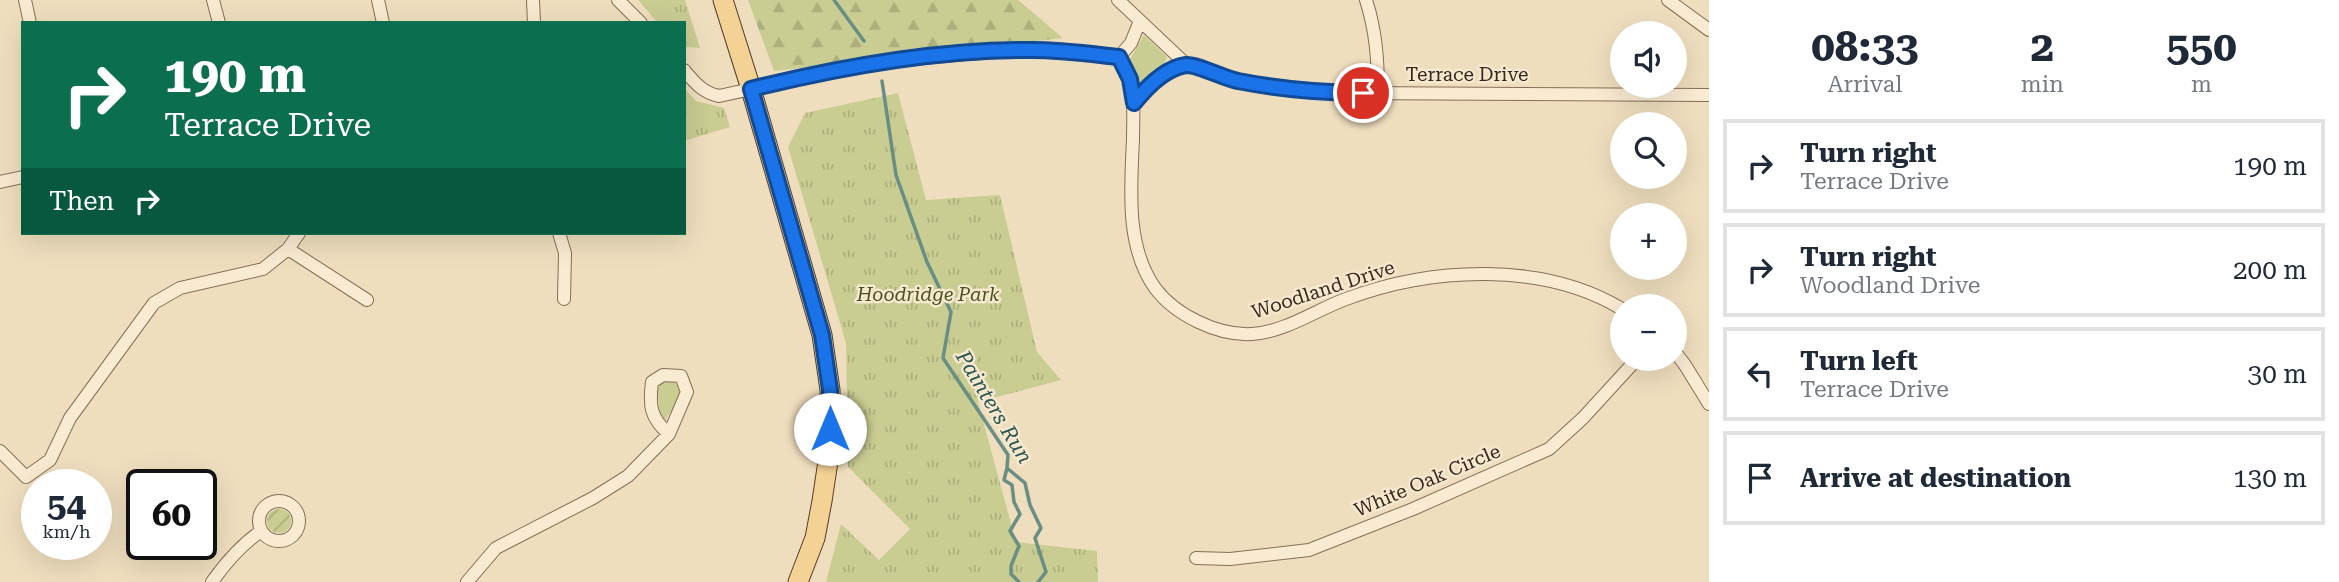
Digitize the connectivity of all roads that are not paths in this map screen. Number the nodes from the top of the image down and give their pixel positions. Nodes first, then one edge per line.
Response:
1 (25, 0) edge
2 (214, 0) edge
3 (378, 0) edge
4 (534, 0) edge
5 (618, 0) edge
6 (723, 0) edge
7 (1118, 0) edge
8 (1366, 0) edge
9 (1668, 0) edge
10 (30, 21) edge
11 (219, 21) edge
12 (383, 21) edge
13 (534, 21) edge
14 (639, 21) edge
15 (1140, 21) junction
16 (1709, 30) edge
17 (1119, 57) junction
18 (1187, 65) junction
19 (686, 72) edge
20 (751, 89) junction
21 (1378, 93) junction
22 (1709, 95) edge
23 (1134, 103) junction
24 (21, 177) edge
25 (0, 182) edge
26 (298, 235) edge
27 (560, 235) edge
28 (288, 249) junction
29 (564, 299) dead end
30 (367, 300) dead end
31 (1610, 302) edge
32 (1687, 368) edge
33 (1626, 371) edge
34 (1709, 404) edge
35 (669, 434) dead end
36 (0, 452) edge
37 (261, 531) dead end
38 (1196, 558) dead end
39 (212, 582) edge
40 (467, 582) edge
41 (798, 582) edge

1 - 10 street
2 - 11 street
3 - 12 street
4 - 13 street
5 - 14 street
6 - 20 main road
7 - 15 street, Terrace Drive
8 - 21 street
9 - 16 street
15 - 17 street
15 - 18 street, Terrace Drive
17 - 20 street
17 - 23 street, Woodland Drive
18 - 21 street, Terrace Drive
18 - 23 street
19 - 20 street
20 - 41 main road
21 - 22 street, Terrace Drive
23 - 31 street, Woodland Drive
24 - 25 street
26 - 28 street
27 - 29 street
28 - 30 street
28 - 36 street
32 - 34 street
33 - 38 street, White Oak Circle
35 - 40 street
37 - 39 street

